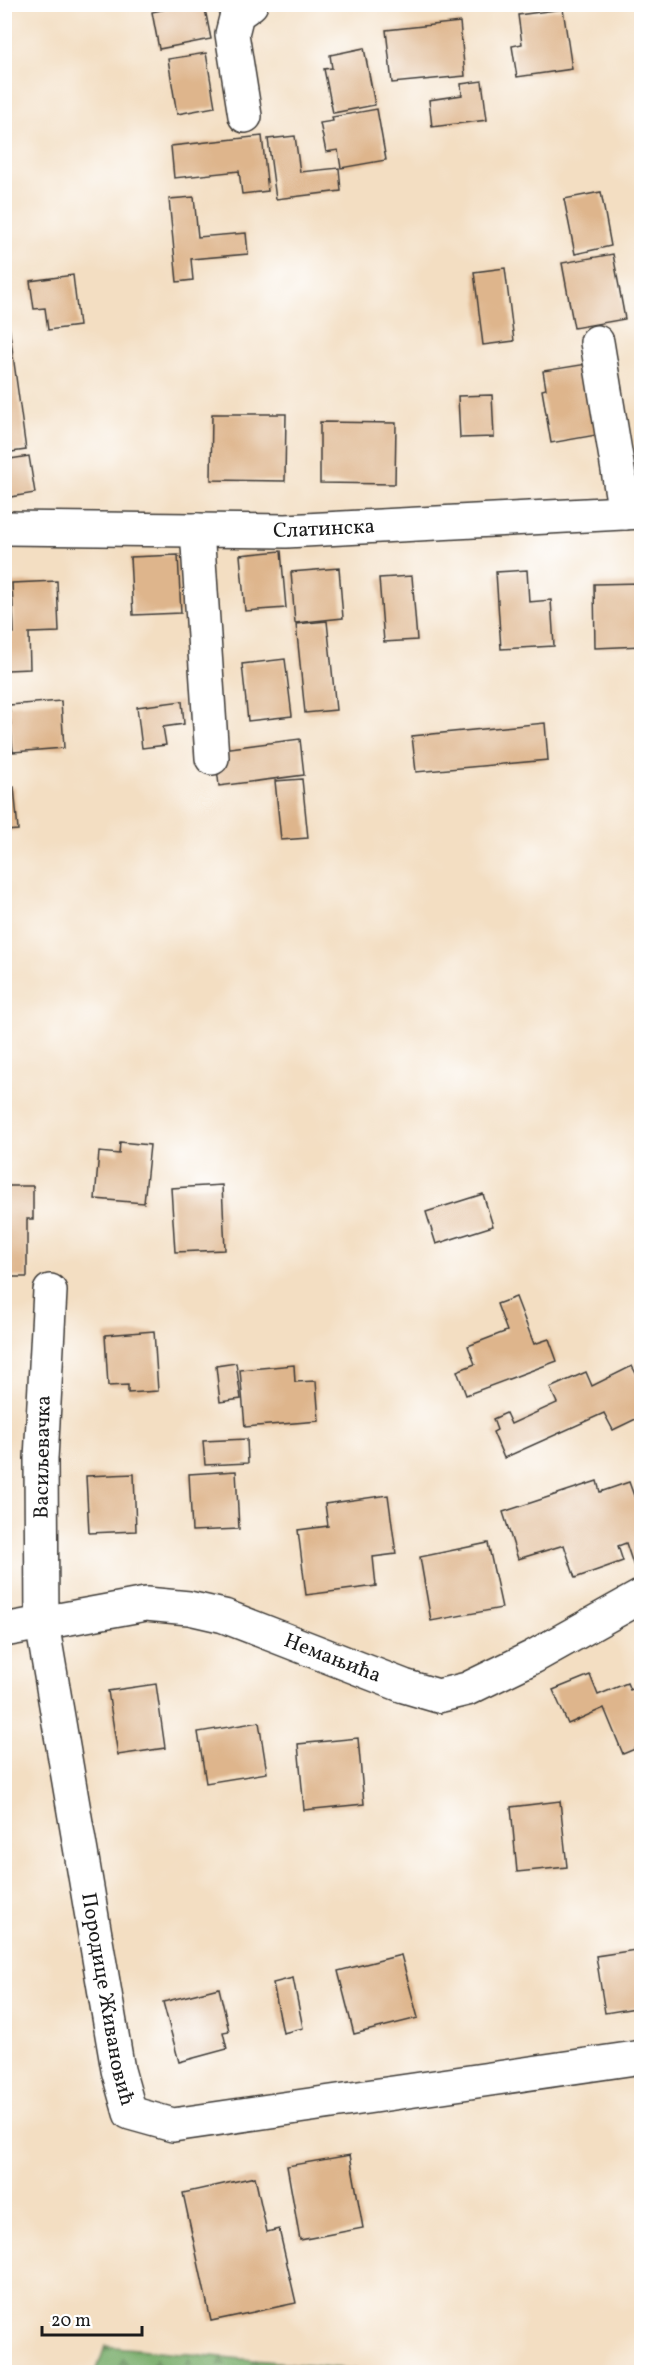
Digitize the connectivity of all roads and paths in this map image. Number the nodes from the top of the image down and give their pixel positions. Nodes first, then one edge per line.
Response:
1 (251, 4) edge
2 (245, 116) dead end
3 (597, 342) dead end
4 (633, 512) edge
5 (4, 528) edge
6 (197, 530) junction
7 (212, 758) dead end
8 (50, 1292) dead end
9 (642, 1596) edge
10 (42, 1623) junction
11 (4, 1630) edge
12 (642, 2057) edge

1 - 2 street
3 - 4 street
4 - 6 street, Слатинска
5 - 6 street, Слатинска
6 - 7 street
8 - 10 street, Васиљевачка
9 - 10 street, Немањића
10 - 11 street, Немањића
10 - 12 street, Породице Живановић

